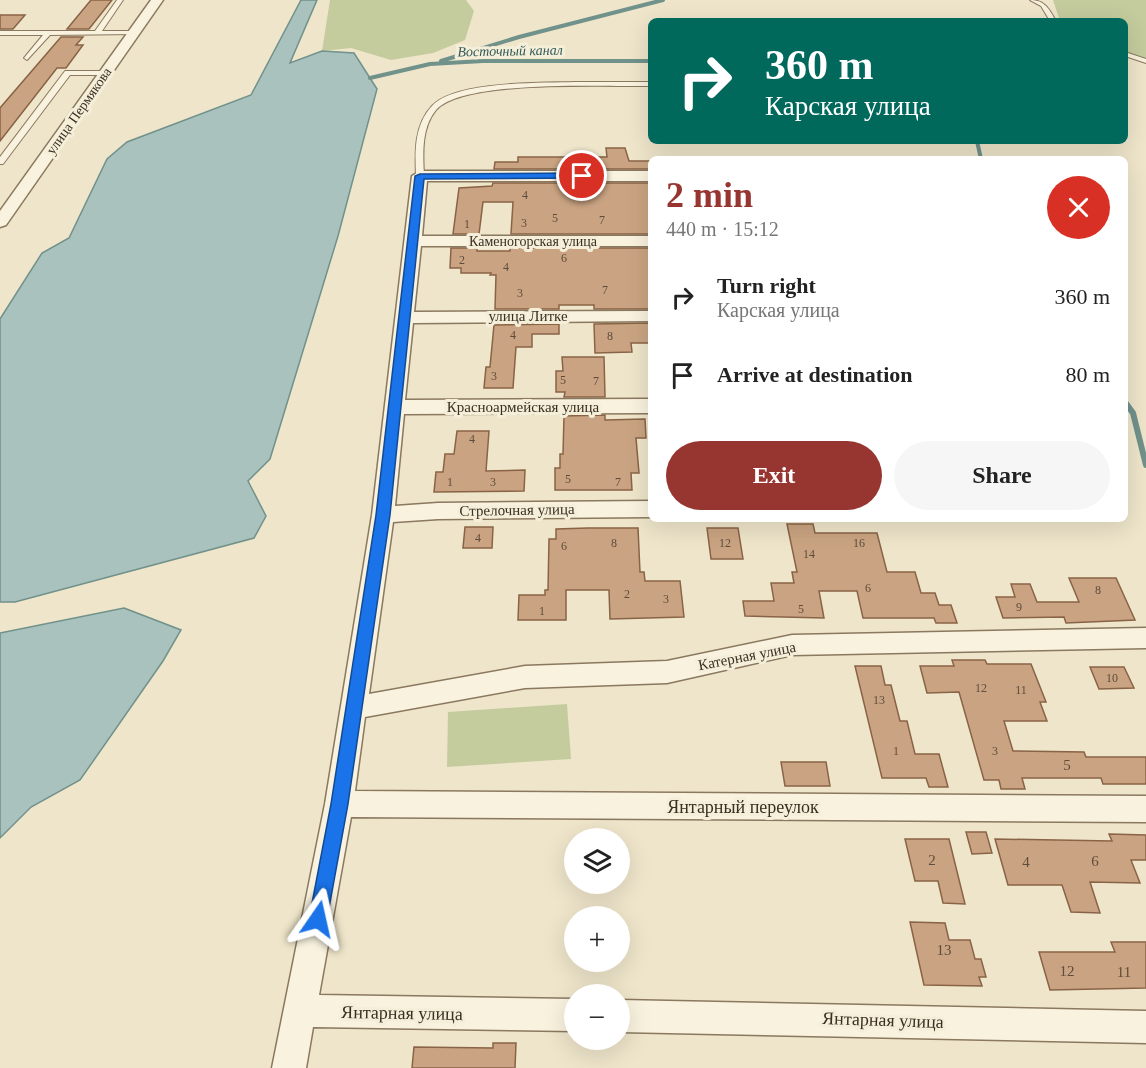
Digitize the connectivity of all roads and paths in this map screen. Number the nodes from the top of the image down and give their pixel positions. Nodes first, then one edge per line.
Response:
1 (120, 0) edge
2 (157, 0) edge
3 (1033, 0) edge
4 (1051, 18) edge
5 (0, 33) edge
6 (48, 33) junction
7 (97, 33) junction
8 (134, 33) junction
9 (1128, 55) edge
10 (27, 58) dead end
11 (1146, 61) edge
12 (105, 73) junction
13 (648, 84) edge
14 (0, 162) edge
15 (420, 176) junction
16 (648, 176) edge
17 (0, 222) edge
18 (414, 241) junction
19 (648, 241) edge
20 (648, 316) edge
21 (406, 318) junction
22 (648, 406) edge
23 (395, 407) junction
24 (648, 509) edge
25 (383, 515) junction
26 (1146, 638) edge
27 (352, 708) junction
28 (339, 804) junction
29 (1146, 809) edge
30 (301, 1011) junction
31 (564, 1015) edge
32 (630, 1016) edge
33 (1146, 1028) edge
34 (289, 1068) edge

1 - 7 lane
2 - 8 street, улица Пермякова
3 - 4 lane
5 - 6 lane
6 - 7 lane
6 - 10 lane
7 - 8 lane
8 - 12 street, улица Пермякова
9 - 11 lane
12 - 14 lane
12 - 17 street, улица Пермякова
13 - 15 lane
15 - 16 street
15 - 18 street
18 - 19 street, Каменогорская улица
18 - 21 street
20 - 21 street, улица Литке
21 - 23 street
22 - 23 street, Красноармейская улица
23 - 25 street
24 - 25 street, Стрелочная улица
25 - 27 street
26 - 27 street, Катерная улица
27 - 28 street
28 - 29 street, Янтарный переулок
28 - 30 street
30 - 31 street, Янтарная улица
30 - 34 street
32 - 33 street, Янтарная улица

